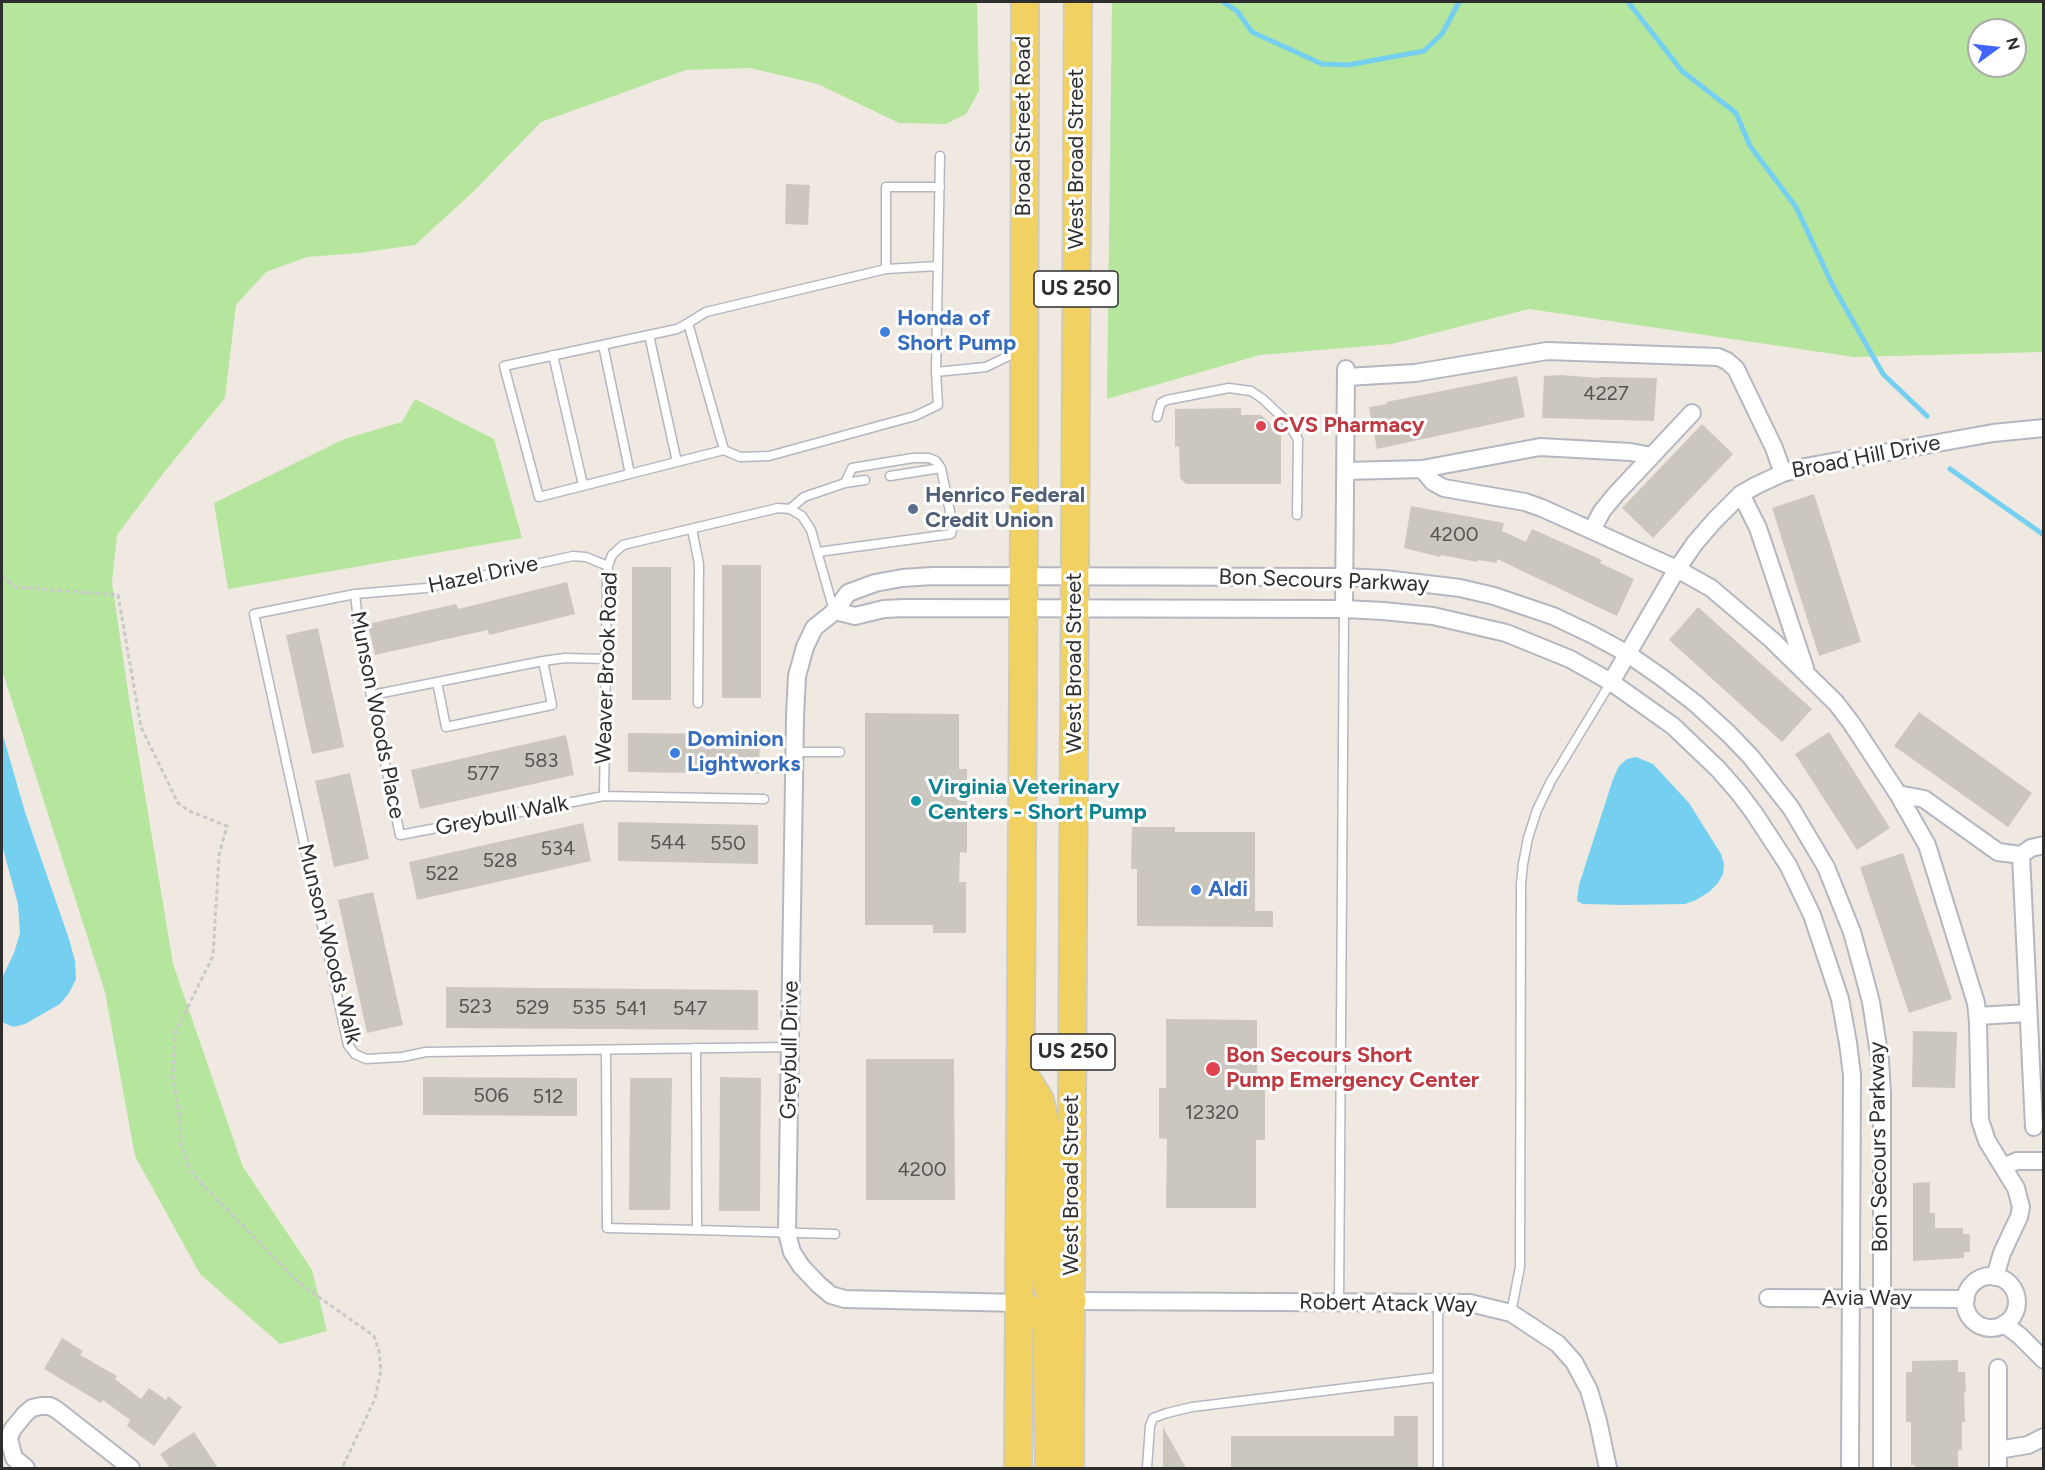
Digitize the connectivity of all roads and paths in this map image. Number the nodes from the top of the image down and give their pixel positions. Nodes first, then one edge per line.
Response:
1 (1025, 2) edge
2 (1078, 2) edge
3 (940, 156) dead end
4 (940, 187) junction
5 (938, 267) junction
6 (886, 269) junction
7 (688, 322) junction
8 (649, 335) junction
9 (603, 345) junction
10 (1024, 348) junction
11 (553, 355) junction
12 (936, 372) junction
13 (1692, 413) dead end
14 (1157, 417) dead end
15 (2043, 428) edge
16 (724, 450) junction
17 (1651, 456) junction
18 (677, 462) junction
19 (941, 468) junction
20 (1422, 469) junction
21 (1346, 471) junction
22 (1783, 473) junction
23 (630, 474) junction
24 (890, 476) dead end
25 (865, 480) dead end
26 (845, 483) junction
27 (583, 485) junction
28 (1741, 494) junction
29 (790, 509) junction
30 (1297, 515) dead end
31 (692, 529) junction
32 (1592, 530) junction
33 (818, 552) junction
34 (608, 566) junction
35 (1677, 569) junction
36 (2, 576) edge
37 (1023, 576) junction
38 (1075, 577) junction
39 (1345, 577) junction
40 (355, 594) junction
41 (1024, 608) junction
42 (1075, 609) junction
43 (1344, 609) junction
44 (835, 612) junction
45 (1628, 654) junction
46 (606, 659) junction
47 (543, 661) junction
48 (1807, 673) junction
49 (437, 682) junction
50 (1611, 682) junction
51 (372, 695) junction
52 (698, 703) dead end
53 (794, 752) junction
54 (840, 752) dead end
55 (1898, 794) junction
56 (604, 796) junction
57 (764, 799) dead end
58 (400, 836) joint
59 (2043, 845) edge
60 (2021, 855) junction
61 (2028, 1013) junction
62 (1978, 1016) junction
63 (790, 1047) junction
64 (696, 1048) junction
65 (606, 1050) junction
66 (1021, 1070) junction
67 (2034, 1127) dead end
68 (2043, 1161) edge
69 (2003, 1167) junction
70 (698, 1230) junction
71 (787, 1233) junction
72 (835, 1234) dead end
73 (1995, 1277) junction
74 (1768, 1298) dead end
75 (1851, 1299) junction
76 (1881, 1299) junction
77 (1966, 1299) junction
78 (1072, 1301) junction
79 (1339, 1302) junction
80 (1020, 1303) junction
81 (1438, 1303) junction
82 (1511, 1313) junction
83 (2004, 1324) junction
84 (2043, 1360) edge
85 (1998, 1368) dead end
86 (1438, 1377) junction
87 (2043, 1437) edge
88 (1998, 1450) junction
89 (26, 1468) edge
90 (130, 1468) edge
91 (342, 1468) edge
92 (1018, 1468) edge
93 (1050, 1468) edge
94 (1070, 1468) edge
95 (1147, 1468) edge
96 (1438, 1468) edge
97 (1608, 1468) edge
98 (1850, 1468) edge
99 (1882, 1468) edge
100 (1998, 1468) edge

1 - 10 main road, Broad Street Road / US 250
2 - 38 main road, West Broad Street / US 250
3 - 4 lane
4 - 5 lane
4 - 6 lane
5 - 6 lane
5 - 12 lane
6 - 7 lane
7 - 8 lane
7 - 16 lane
8 - 9 lane
8 - 18 lane
9 - 11 lane
9 - 23 lane
10 - 12 lane
10 - 37 main road, US 250
11 - 27 lane
11 - 27 lane
12 - 16 lane
13 - 17 street
14 - 30 lane
15 - 22 street, Broad Hill Drive
16 - 18 lane
17 - 20 street
17 - 32 street
18 - 23 lane
19 - 24 lane
19 - 26 lane
19 - 33 lane
20 - 21 street
20 - 32 street
21 - 22 street
21 - 39 street
22 - 28 street, Broad Hill Drive
23 - 27 lane
25 - 26 lane
26 - 29 lane
28 - 35 street, Broad Hill Drive
28 - 48 street
29 - 31 lane, Weaver Brook Road
29 - 33 lane
31 - 34 lane, Weaver Brook Road
31 - 52 lane
32 - 35 street
33 - 44 lane
34 - 40 lane, Hazel Drive
34 - 46 lane, Weaver Brook Road
35 - 45 street, Broad Hill Drive
35 - 48 street
36 - 91 path
37 - 38 street, Bon Secours Parkway
37 - 41 main road, US 250
37 - 44 street, Greybull Drive
38 - 39 street, Bon Secours Parkway
38 - 42 main road, West Broad Street / US 250
39 - 43 street
39 - 45 street, Bon Secours Parkway
40 - 51 lane, Munson Woods Place
40 - 65 lane, Munson Woods Walk
41 - 42 street, Bon Secours Parkway
41 - 44 street
41 - 66 main road, US 250
42 - 43 street, Bon Secours Parkway
42 - 78 main road, West Broad Street / US 250
43 - 50 street, Bon Secours Parkway
43 - 79 lane
44 - 53 street, Greybull Drive
45 - 50 street, Broad Hill Drive
45 - 76 street, Bon Secours Parkway
46 - 47 lane
46 - 56 lane, Weaver Brook Road
47 - 49 lane
47 - 49 lane
48 - 55 street
49 - 51 lane
50 - 75 street, Bon Secours Parkway
50 - 82 lane
51 - 58 lane, Munson Woods Place
53 - 54 lane
53 - 63 street, Greybull Drive
55 - 60 street
55 - 62 street
56 - 57 lane, Greybull Walk
56 - 58 lane, Greybull Walk
59 - 60 street
60 - 61 street
61 - 62 street
61 - 67 street
62 - 69 street
63 - 64 lane, Munson Woods Walk
63 - 71 street, Greybull Drive
64 - 65 lane, Munson Woods Walk
64 - 70 lane
65 - 70 lane
66 - 78 main road
66 - 80 main road, US 250
68 - 69 street
69 - 73 street
70 - 71 lane
71 - 72 lane
71 - 80 street, Greybull Drive
73 - 77 street
73 - 83 street
74 - 75 street, Avia Way
75 - 76 street, Avia Way
75 - 98 street, Bon Secours Parkway
76 - 77 street, Avia Way
76 - 99 street, Bon Secours Parkway
77 - 83 street
78 - 79 street, Robert Atack Way
78 - 94 main road, West Broad Street / US 250
79 - 81 street, Robert Atack Way
80 - 92 main road, US 250
80 - 93 main road
81 - 82 street, Robert Atack Way
81 - 86 lane
82 - 97 street, Robert Atack Way
83 - 84 street
85 - 88 street
86 - 95 lane
86 - 96 lane
87 - 88 street
88 - 100 street
89 - 90 street

